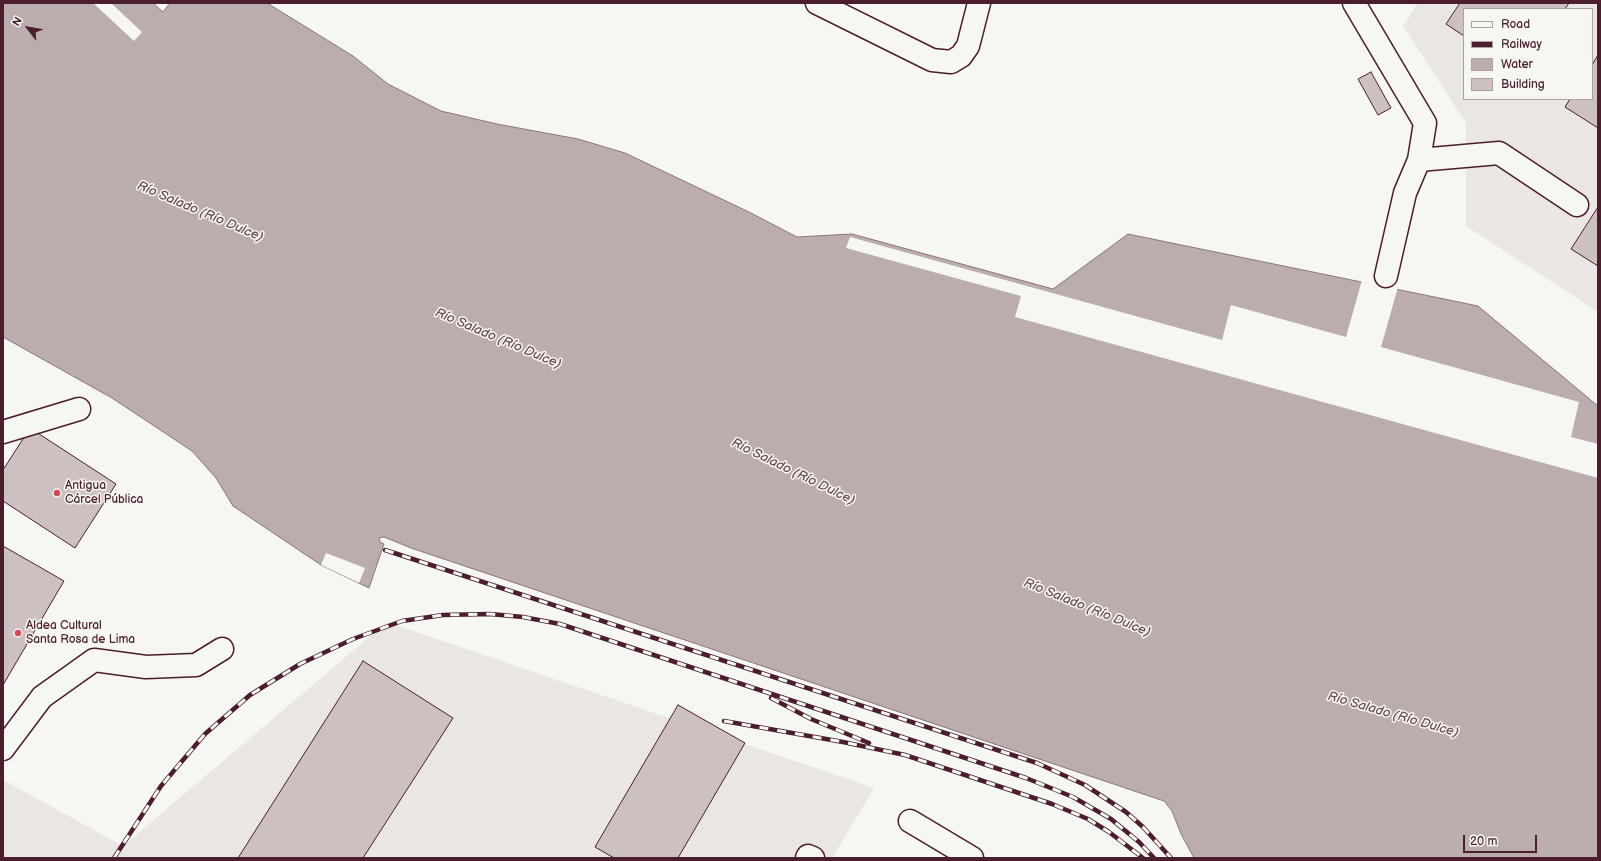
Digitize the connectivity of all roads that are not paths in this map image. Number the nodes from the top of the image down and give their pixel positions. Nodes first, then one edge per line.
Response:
1 (818, 3) edge
2 (978, 3) edge
3 (1354, 3) edge
4 (1419, 160) junction
5 (1577, 205) dead end
6 (1386, 276) dead end
7 (79, 409) dead end
8 (3, 432) edge
9 (222, 649) dead end
10 (3, 749) edge
11 (910, 821) dead end
12 (807, 858) edge
13 (813, 858) edge
14 (972, 858) edge

1 - 2 street
3 - 4 street
4 - 5 street
4 - 6 street
7 - 8 street
9 - 10 street
11 - 14 street
12 - 13 street

